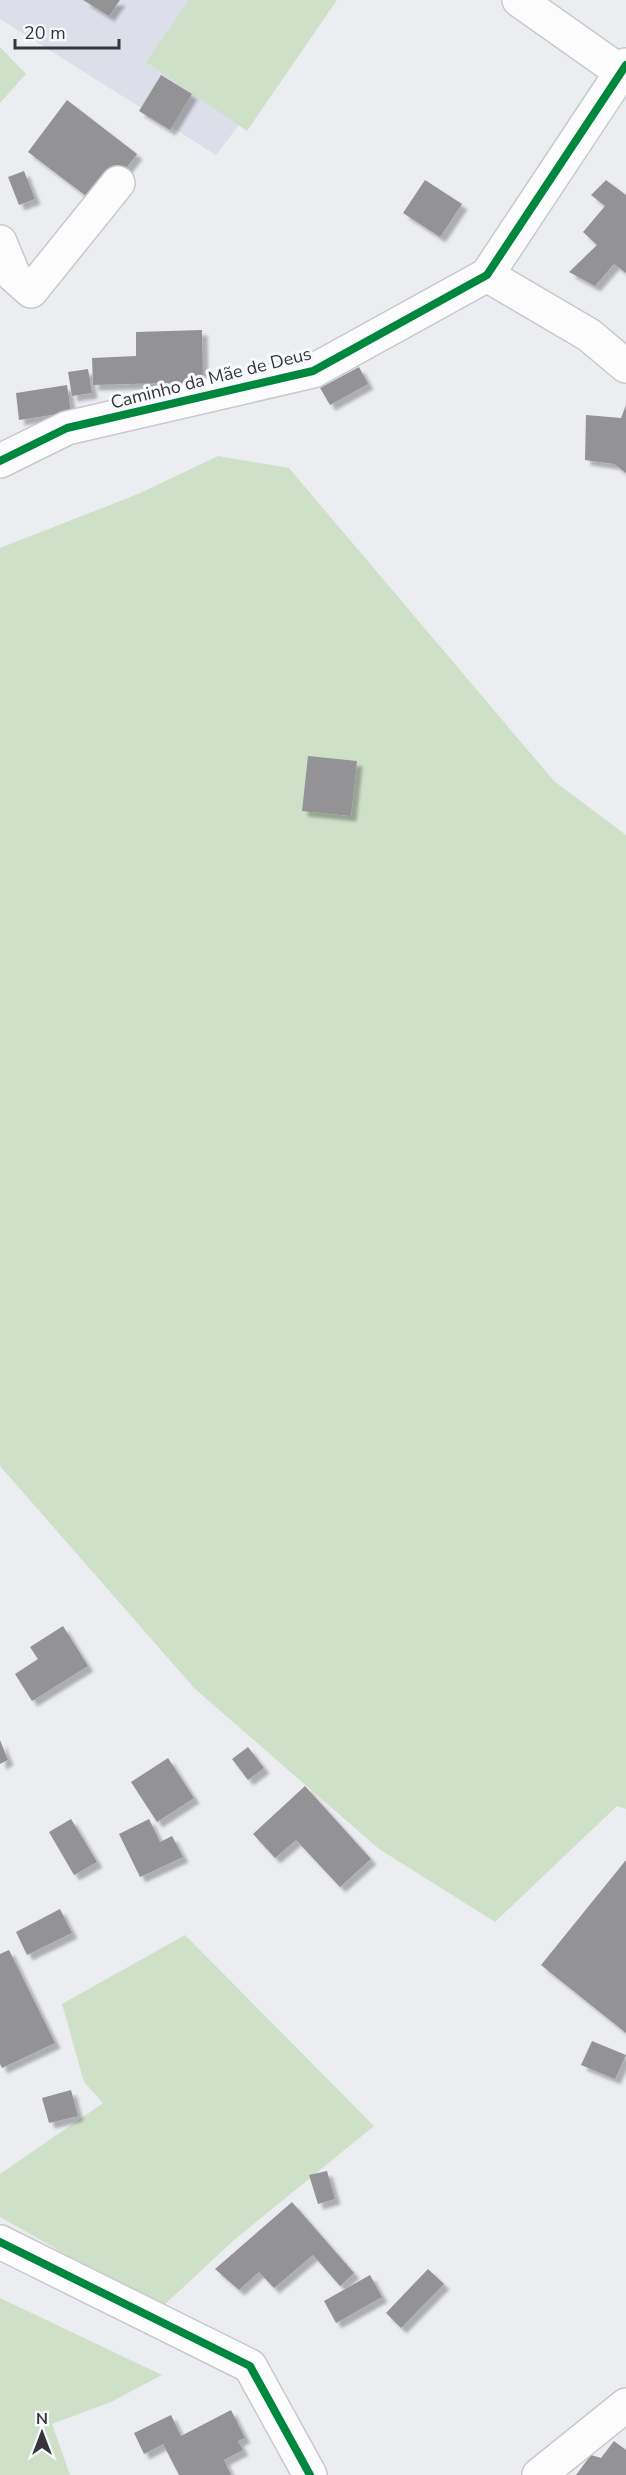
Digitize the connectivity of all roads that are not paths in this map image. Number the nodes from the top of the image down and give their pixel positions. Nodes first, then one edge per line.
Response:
1 (519, 0) edge
2 (624, 69) edge
3 (118, 183) dead end
4 (0, 242) edge
5 (487, 275) junction
6 (626, 366) edge
7 (0, 461) edge
8 (0, 2242) edge
9 (626, 2405) edge
10 (310, 2475) edge
11 (539, 2475) edge

1 - 2 street
2 - 5 street
3 - 4 street
5 - 6 street
5 - 7 street, Caminho da Mãe de Deus
8 - 10 street
9 - 11 street

